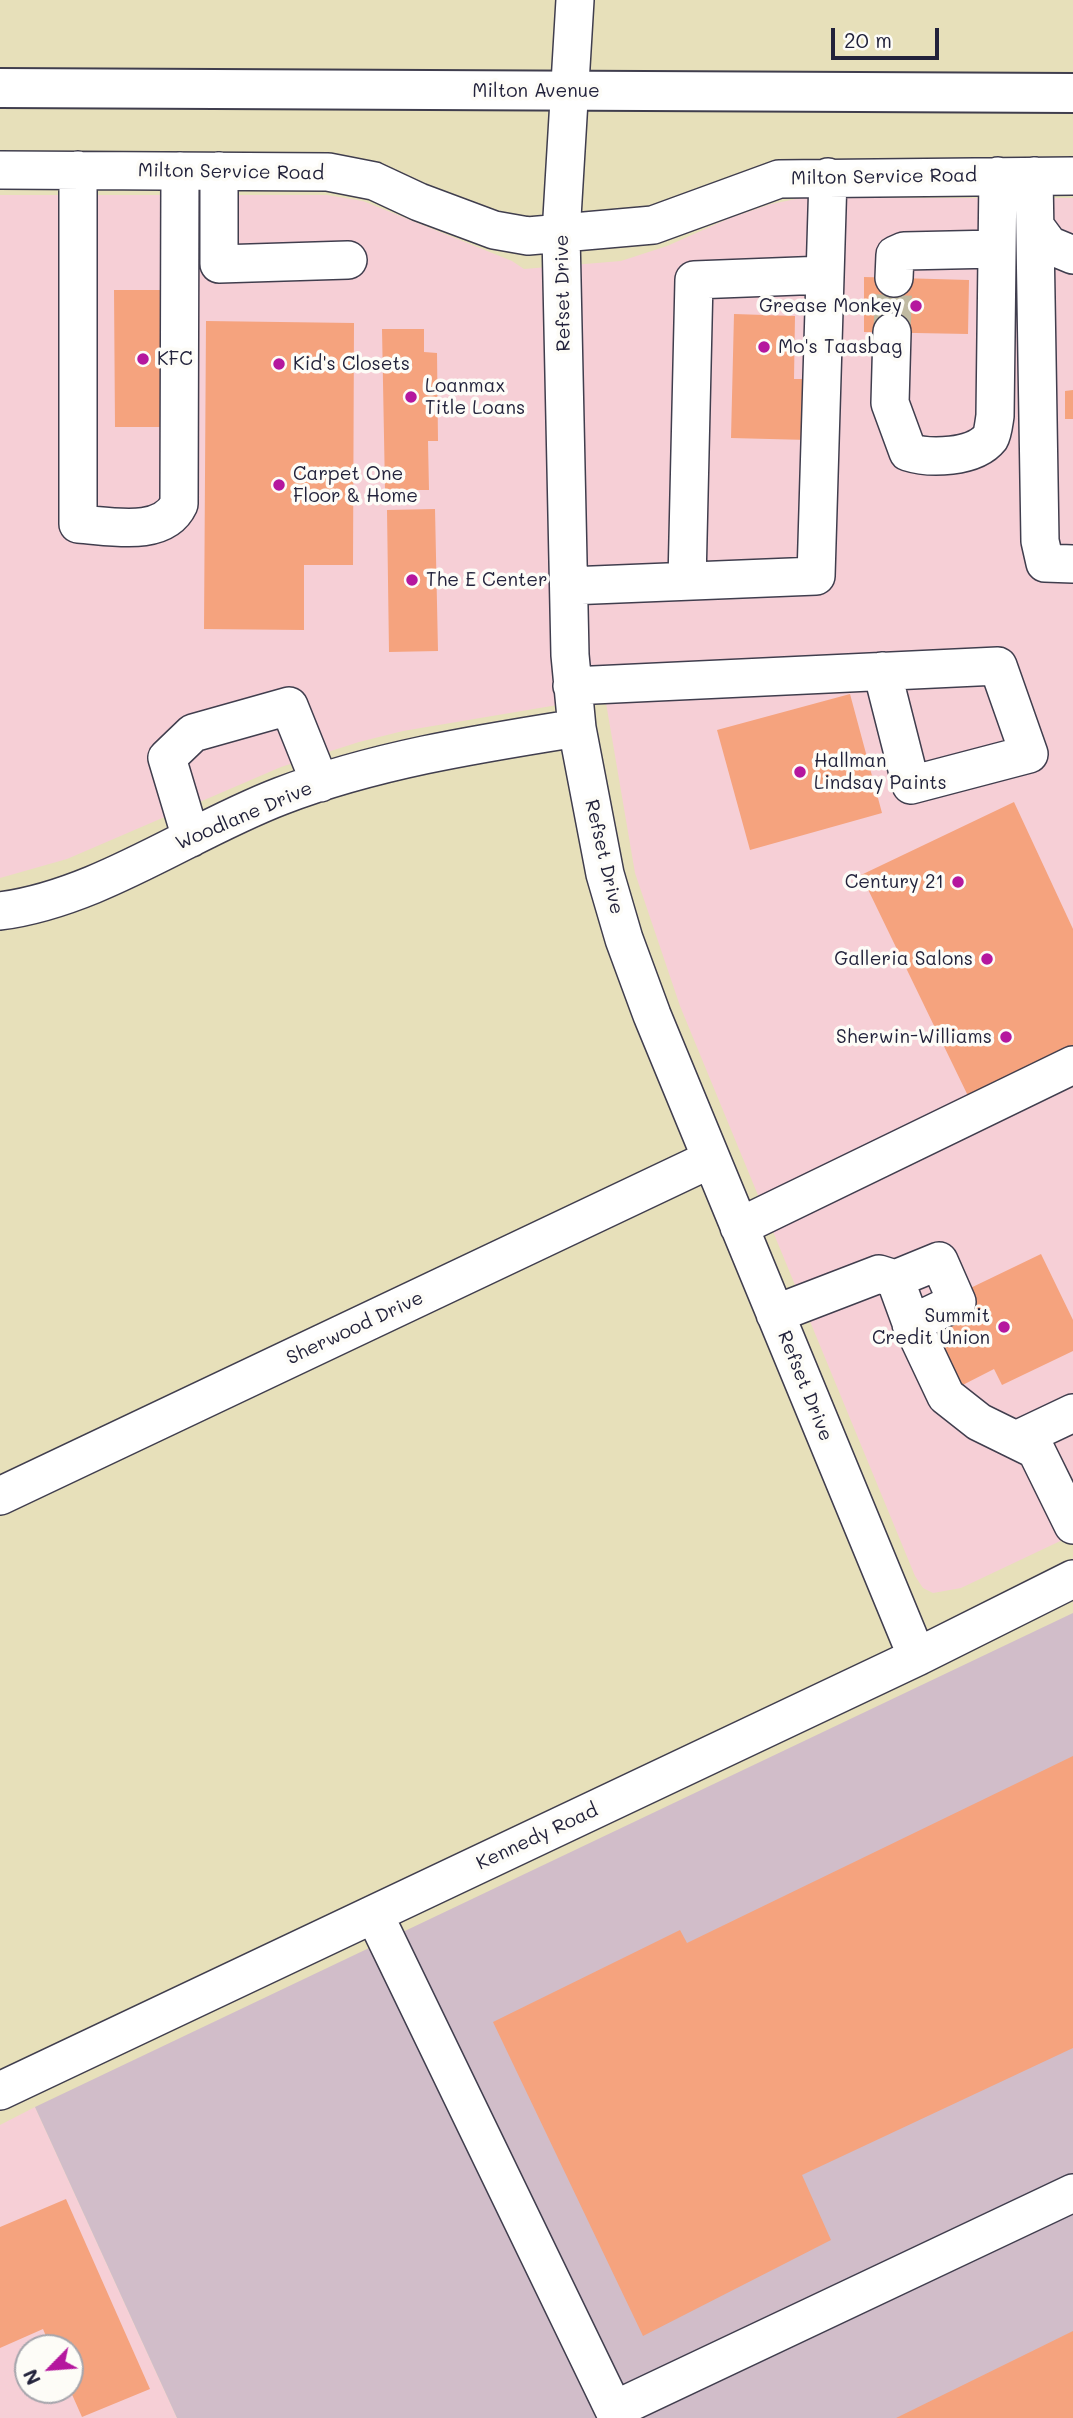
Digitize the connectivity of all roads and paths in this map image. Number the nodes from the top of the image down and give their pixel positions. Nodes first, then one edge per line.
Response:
1 (575, 0) edge
2 (0, 88) edge
3 (569, 91) junction
4 (1073, 93) edge
5 (0, 170) edge
6 (78, 170) junction
7 (180, 171) junction
8 (219, 171) junction
9 (1016, 176) junction
10 (1073, 176) edge
11 (828, 177) junction
12 (1035, 226) junction
13 (561, 234) junction
14 (997, 250) junction
15 (1073, 255) edge
16 (348, 260) dead end
17 (825, 275) junction
18 (894, 278) tunnel mouth
19 (892, 332) tunnel mouth
20 (1073, 564) edge
21 (687, 581) junction
22 (569, 586) junction
23 (883, 671) dead end
24 (572, 686) junction
25 (577, 728) junction
26 (320, 783) junction
27 (191, 838) junction
28 (0, 911) edge
29 (1073, 1065) edge
30 (711, 1159) junction
31 (739, 1227) junction
32 (895, 1279) junction
33 (775, 1314) junction
34 (911, 1324) junction
35 (1073, 1413) edge
36 (1016, 1440) junction
37 (0, 1496) edge
38 (1073, 1525) edge
39 (1073, 1579) edge
40 (917, 1657) junction
41 (374, 1914) junction
42 (0, 2091) edge
43 (1073, 2193) edge
44 (616, 2414) edge

1 - 3 street, Refset Drive
2 - 3 main road, Milton Avenue
3 - 4 main road, Milton Avenue
3 - 13 street, Refset Drive
5 - 6 street, Milton Service Road
6 - 7 street, Milton Service Road
6 - 7 street
7 - 8 street, Milton Service Road
8 - 13 street, Milton Service Road
8 - 16 street
9 - 10 street, Milton Service Road
9 - 11 street, Milton Service Road
9 - 12 street
9 - 14 street
11 - 13 street, Milton Service Road
11 - 17 street
12 - 15 street
12 - 20 street
13 - 22 street, Refset Drive
14 - 18 street
14 - 19 street
17 - 21 street
17 - 21 street
21 - 22 street
22 - 24 street, Refset Drive
23 - 24 street
24 - 25 street, Refset Drive
25 - 26 street, Woodlane Drive
25 - 30 street, Refset Drive
26 - 27 street, Woodlane Drive
26 - 27 street
27 - 28 street, Woodlane Drive
29 - 31 street
30 - 31 street, Refset Drive
30 - 37 street, Sherwood Drive
31 - 33 street, Refset Drive
32 - 33 street
32 - 34 street
32 - 34 street
33 - 40 street, Refset Drive
34 - 36 street
35 - 36 street
36 - 38 street
39 - 40 street, Kennedy Road
40 - 41 street, Kennedy Road
41 - 42 street, Kennedy Road
41 - 44 street
43 - 44 street

